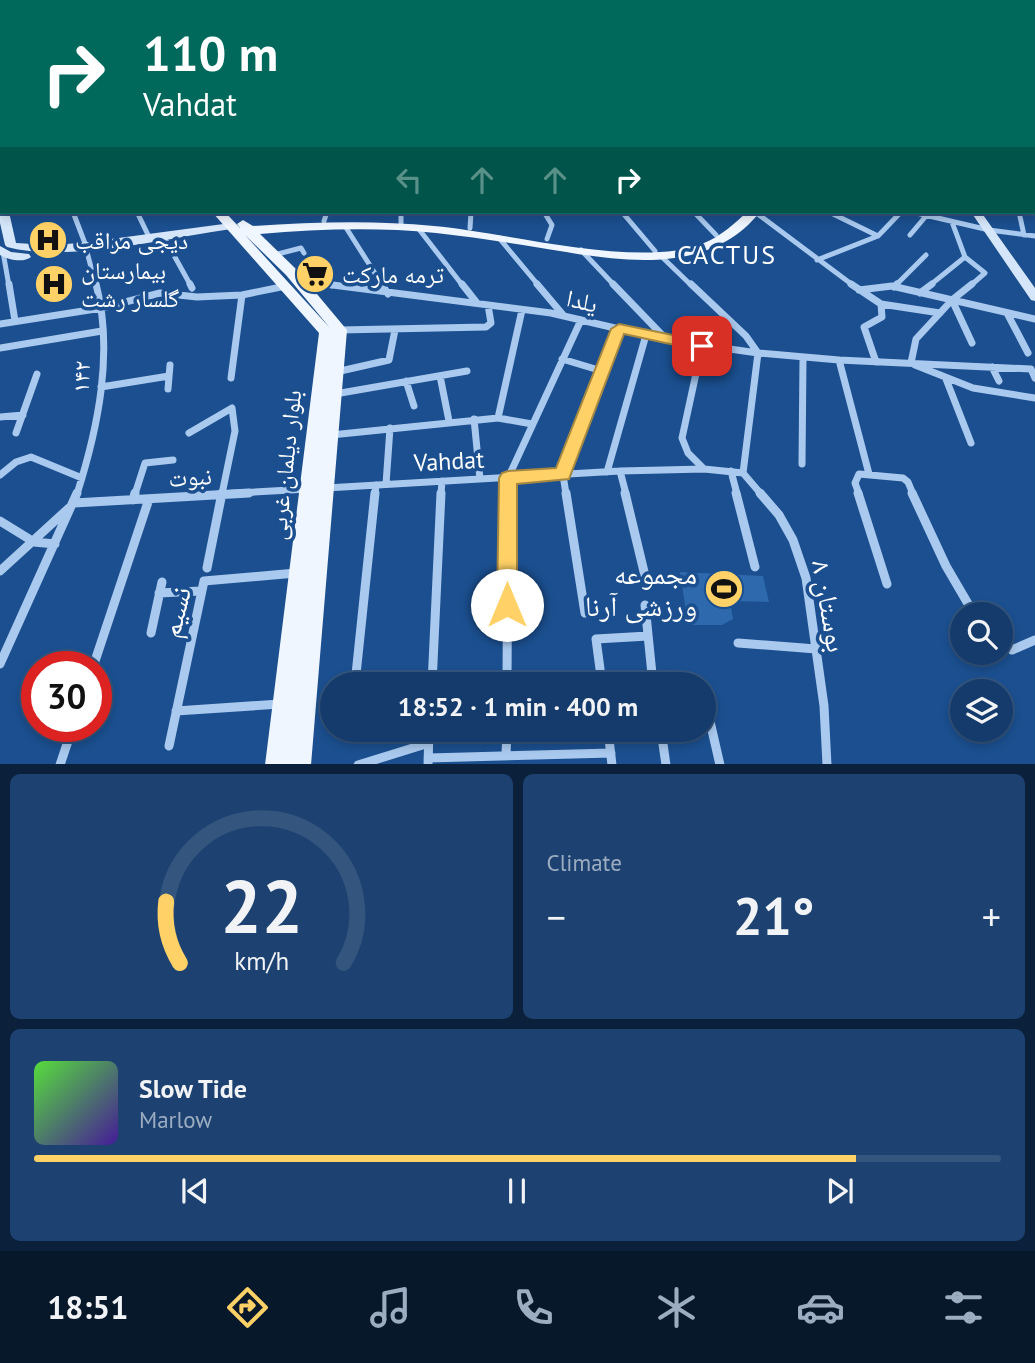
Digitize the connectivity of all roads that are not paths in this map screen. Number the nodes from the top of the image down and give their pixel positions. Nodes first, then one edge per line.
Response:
1 (2, 214) edge
2 (74, 214) edge
3 (137, 214) edge
4 (221, 214) edge
5 (471, 214) edge
6 (545, 214) edge
7 (624, 214) edge
8 (696, 214) edge
9 (741, 214) edge
10 (753, 214) edge
11 (758, 214) edge
12 (833, 214) edge
13 (899, 214) edge
14 (919, 214) edge
15 (977, 214) edge
16 (1019, 214) edge
17 (325, 216) edge
18 (926, 216) junction
19 (401, 221) edge
20 (952, 222) junction
21 (238, 225) edge
22 (345, 226) junction
23 (418, 228) junction
24 (470, 228) junction
25 (989, 230) junction
26 (716, 234) junction
27 (500, 235) junction
28 (910, 235) dead end
29 (1024, 235) junction
30 (878, 236) junction
31 (1035, 236) edge
32 (547, 239) junction
33 (149, 240) junction
34 (166, 241) junction
35 (582, 248) junction
36 (86, 249) junction
37 (1, 251) edge
38 (304, 253) dead end
39 (658, 253) junction
40 (926, 255) dead end
41 (274, 256) junction
42 (965, 257) junction
43 (817, 260) junction
44 (285, 279) junction
45 (328, 285) junction
46 (894, 287) junction
47 (192, 288) dead end
48 (859, 290) junction
49 (307, 291) junction
50 (1033, 292) edge
51 (920, 293) junction
52 (388, 294) junction
53 (242, 295) junction
54 (952, 300) junction
55 (477, 303) junction
56 (881, 304) junction
57 (488, 305) junction
58 (102, 307) junction
59 (522, 310) junction
60 (940, 313) junction
61 (1007, 313) junction
62 (565, 317) junction
63 (1035, 319) edge
64 (581, 320) junction
65 (15, 321) junction
66 (0, 324) edge
67 (619, 329) junction
68 (340, 330) junction
69 (395, 330) junction
70 (102, 331) junction
71 (646, 335) junction
72 (666, 340) junction
73 (972, 343) dead end
74 (702, 346) junction
75 (0, 348) edge
76 (758, 353) junction
77 (1028, 353) dead end
78 (803, 358) junction
79 (562, 359) junction
80 (839, 360) junction
81 (876, 362) junction
82 (911, 363) junction
83 (170, 365) dead end
84 (992, 367) junction
85 (467, 371) dead end
86 (602, 371) junction
87 (336, 372) junction
88 (37, 374) dead end
89 (169, 376) junction
90 (440, 376) junction
91 (231, 378) dead end
92 (1035, 378) edge
93 (946, 379) junction
94 (406, 382) junction
95 (999, 382) dead end
96 (101, 387) junction
97 (167, 389) dead end
98 (334, 394) junction
99 (1035, 398) edge
100 (414, 406) dead end
101 (23, 415) junction
102 (0, 417) edge
103 (498, 418) junction
104 (474, 419) junction
105 (449, 421) junction
106 (532, 424) junction
107 (390, 428) junction
108 (16, 433) dead end
109 (189, 433) dead end
110 (330, 436) junction
111 (971, 443) dead end
112 (173, 460) dead end
113 (802, 464) dead end
114 (704, 469) junction
115 (620, 471) junction
116 (731, 471) junction
117 (607, 472) junction
118 (743, 473) junction
119 (869, 474) junction
120 (0, 475) edge
121 (563, 475) junction
122 (82, 478) junction
123 (508, 478) junction
124 (480, 479) junction
125 (442, 481) junction
126 (381, 484) junction
127 (317, 488) junction
128 (222, 495) junction
129 (149, 499) junction
130 (133, 500) junction
131 (74, 503) junction
132 (0, 521) edge
133 (34, 542) junction
134 (55, 544) junction
135 (755, 567) dead end
136 (207, 568) dead end
137 (0, 571) edge
138 (299, 573) junction
139 (646, 580) dead end
140 (162, 582) dead end
141 (887, 584) dead end
142 (201, 591) junction
143 (159, 593) junction
144 (966, 602) edge
145 (645, 605) dead end
146 (585, 613) dead end
147 (302, 625) junction
148 (151, 633) dead end
149 (648, 636) junction
150 (1035, 640) edge
151 (738, 643) dead end
152 (816, 649) junction
153 (1013, 650) edge
154 (98, 651) edge
155 (0, 664) edge
156 (357, 672) edge
157 (433, 672) edge
158 (507, 672) edge
159 (600, 672) edge
160 (652, 672) edge
161 (284, 704) junction
162 (176, 711) junction
163 (67, 742) edge
164 (507, 742) edge
165 (663, 742) edge
166 (715, 742) edge
167 (429, 743) joint
168 (169, 746) dead end
169 (506, 755) junction
170 (562, 759) edge
171 (611, 759) edge
172 (482, 760) edge
173 (428, 762) edge
174 (59, 764) edge
175 (277, 764) edge
176 (299, 764) edge
177 (361, 764) edge
178 (666, 764) edge
179 (720, 764) edge
180 (827, 764) edge

1 - 36 main road
2 - 36 street, ۱۴۲
3 - 33 street
4 - 21 main road, بلوار دیلمان غربی
5 - 24 street
6 - 32 street
7 - 39 street
8 - 26 street
9 - 26 main road
10 - 39 main road
11 - 43 street
12 - 30 street
13 - 30 street
14 - 18 street
15 - 25 main road
16 - 29 street
17 - 19 main road
17 - 21 main road
18 - 20 street
18 - 28 street
19 - 22 main road
19 - 23 main road
19 - 24 main road
20 - 25 street
20 - 42 street
21 - 22 main road
21 - 33 main road
21 - 34 main road
21 - 41 main road, بلوار دیلمان غربی
21 - 44 main road, بلوار دیلمان غربی
22 - 52 street
23 - 27 main road
23 - 55 street
24 - 27 main road
25 - 29 street
25 - 50 main road
26 - 39 main road
27 - 32 main road
27 - 35 main road
27 - 62 street
29 - 31 street
30 - 43 street
32 - 35 main road
33 - 34 main road
33 - 36 main road
34 - 47 street
35 - 39 main road
35 - 72 street
36 - 37 main road
36 - 58 street, ۱۴۲
37 - 65 street
38 - 41 street
39 - 76 street
40 - 46 street
41 - 44 main road, بلوار دیلمان غربی
42 - 51 street
42 - 54 street
43 - 48 street
44 - 45 street, یلدا
44 - 49 main road, بلوار دیلمان غربی
44 - 53 street
44 - 127 main road, بلوار دیلمان غربی
45 - 49 street, یلدا
45 - 52 street, یلدا
46 - 48 street
46 - 51 street
48 - 56 street
49 - 68 main road, بلوار دیلمان غربی
51 - 54 street
52 - 55 street, یلدا
53 - 58 street
53 - 91 street
54 - 60 street
54 - 61 street
54 - 73 street
55 - 57 street, یلدا
56 - 60 street
56 - 81 street
57 - 59 street, یلدا
57 - 69 street
58 - 65 street
58 - 70 street, ۱۴۲
59 - 62 street, یلدا
59 - 103 street
60 - 82 street
61 - 63 street
61 - 77 street
62 - 64 street, یلدا
64 - 67 street, یلدا
64 - 79 street
65 - 66 street
67 - 71 street, یلدا
67 - 86 street
68 - 69 street
68 - 87 main road, بلوار دیلمان غربی
69 - 87 street
70 - 75 street
70 - 96 street, ۱۴۲
71 - 72 street, یلدا
71 - 117 street
72 - 74 street, یلدا
74 - 76 street, یلدا
74 - 114 street
76 - 78 street, یلدا
76 - 118 street
78 - 80 street, یلدا
78 - 113 street
79 - 86 street
79 - 106 street
80 - 81 street, یلدا
80 - 119 street
81 - 82 street, یلدا
82 - 84 street, یلدا
82 - 93 street
83 - 89 street
84 - 92 street, یلدا
84 - 95 street
85 - 90 street
86 - 121 street
87 - 98 main road, بلوار دیلمان غربی
88 - 101 street
89 - 96 street
89 - 97 street
90 - 94 street
90 - 105 street
93 - 99 street
93 - 111 street
94 - 98 street
94 - 100 street
96 - 122 street, ۱۴۲
98 - 110 main road, بلوار دیلمان غربی
101 - 102 street
101 - 108 street
103 - 104 street
103 - 106 street
104 - 105 street
104 - 124 street
105 - 107 street
106 - 123 street
107 - 110 street
107 - 126 street
109 - 128 street
110 - 127 main road, بلوار دیلمان غربی
112 - 130 street
114 - 115 street, Vahdat
114 - 116 street, Vahdat
115 - 117 street, Vahdat
115 - 139 street
116 - 118 street, Vahdat
116 - 135 street
117 - 121 street, Vahdat
118 - 152 street, بوستان ۸
119 - 141 street
119 - 144 street
120 - 122 street
121 - 123 street, Vahdat
121 - 146 street
122 - 131 street, ۱۴۲
123 - 124 street, Vahdat
123 - 158 street
124 - 125 street, Vahdat
125 - 126 street, Vahdat
125 - 157 street
126 - 127 street, Vahdat
126 - 156 street
127 - 128 street, نبوت
127 - 138 main road, بلوار دیلمان غربی
127 - 147 main road, بلوار دیلمان غربی
128 - 129 street, نبوت
128 - 136 street
129 - 130 street, نبوت
129 - 154 street
130 - 131 street, نبوت
131 - 133 street
131 - 134 street, ۱۴۲
132 - 133 street
133 - 134 street
133 - 137 street
134 - 155 street, ۱۴۲
138 - 142 street, نسیم
138 - 147 main road, بلوار دیلمان غربی
140 - 143 street
142 - 143 street
142 - 162 street, نسیم
143 - 148 street
145 - 149 street
147 - 161 main road, بلوار دیلمان غربی
147 - 176 main road, بلوار دیلمان غربی
149 - 159 street
149 - 160 street
150 - 153 street
151 - 152 street
152 - 180 street, بوستان ۸
161 - 162 street
161 - 175 main road, بلوار دیلمان غربی
162 - 168 street, نسیم
163 - 174 street
164 - 169 street
165 - 178 street
166 - 179 street
167 - 173 street
167 - 177 street
169 - 170 street
169 - 172 street
170 - 171 street
172 - 173 street

